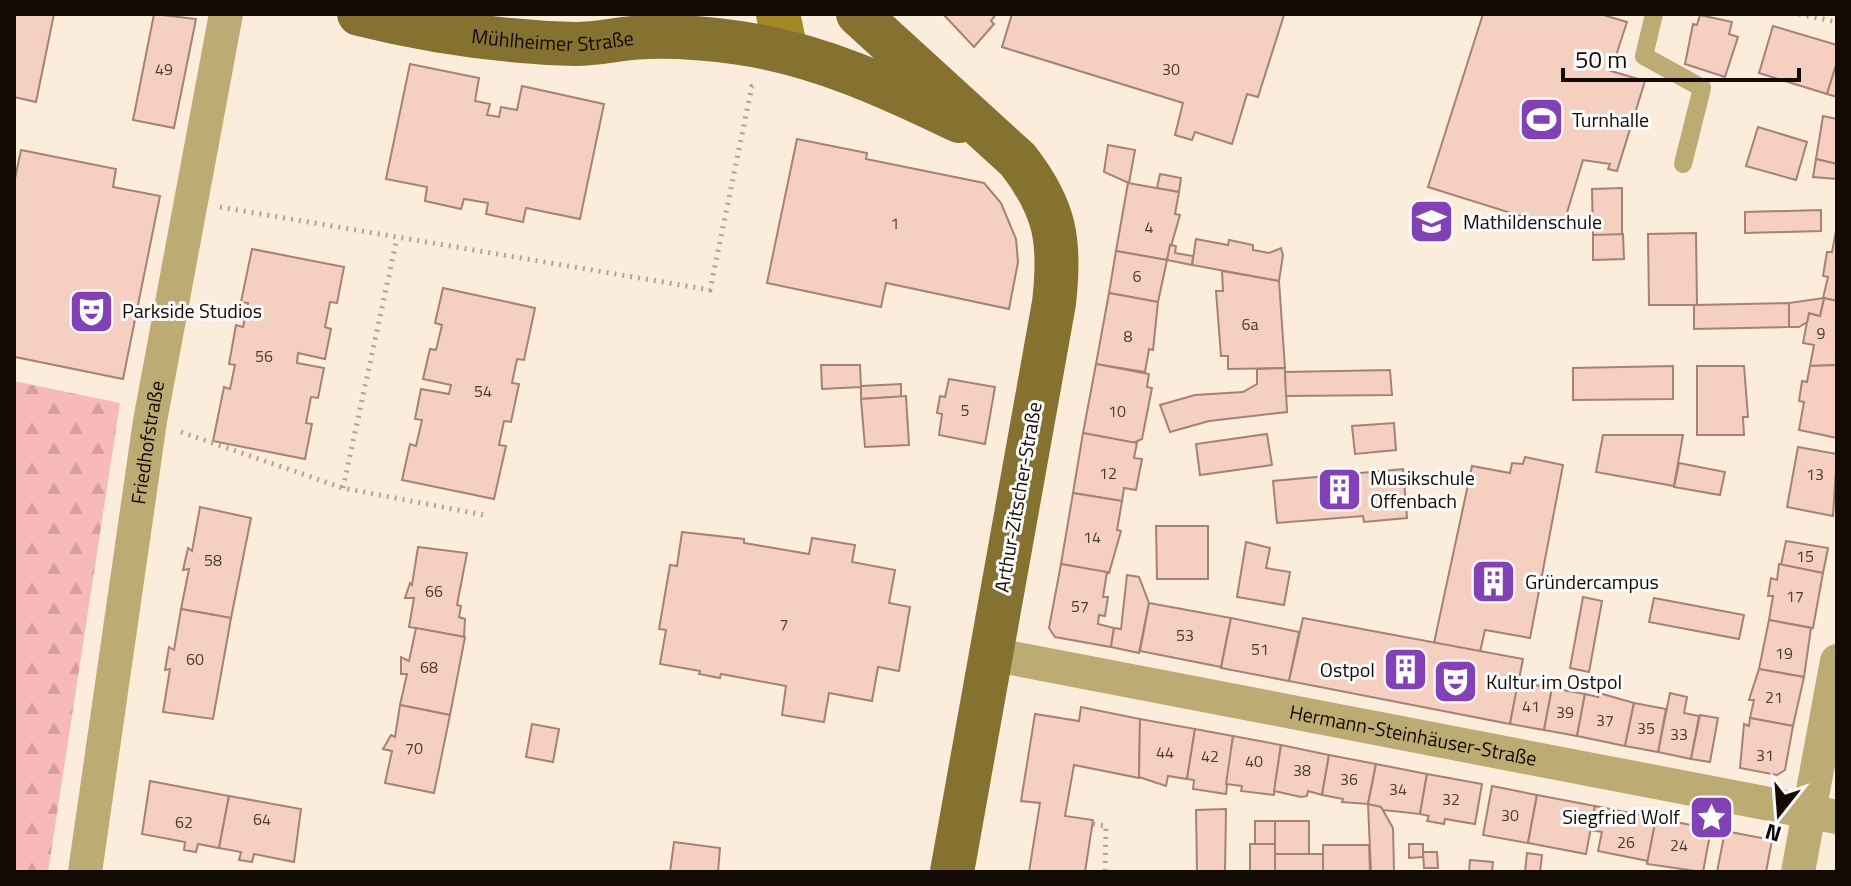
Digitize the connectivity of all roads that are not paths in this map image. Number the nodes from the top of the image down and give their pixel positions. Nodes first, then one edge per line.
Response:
1 (226, 14) edge
2 (359, 14) edge
3 (858, 14) edge
4 (1654, 14) edge
5 (696, 26) edge
6 (777, 50) edge
7 (997, 139) junction
8 (1683, 164) dead end
9 (991, 654) junction
10 (1837, 661) edge
11 (1823, 814) edge
12 (85, 872) edge
13 (952, 872) edge
14 (1798, 872) edge

1 - 12 street, Friedhofstraße
2 - 5 main road, Mühlheimer Straße
3 - 7 main road, Arthur-Zitscher-Straße
4 - 8 lane
5 - 6 main road, Arthur-Zitscher-Straße
6 - 7 main road, Arthur-Zitscher-Straße
7 - 9 main road, Arthur-Zitscher-Straße
9 - 11 street, Hermann-Steinhäuser-Straße
9 - 13 main road, Arthur-Zitscher-Straße
10 - 11 street
11 - 14 street

